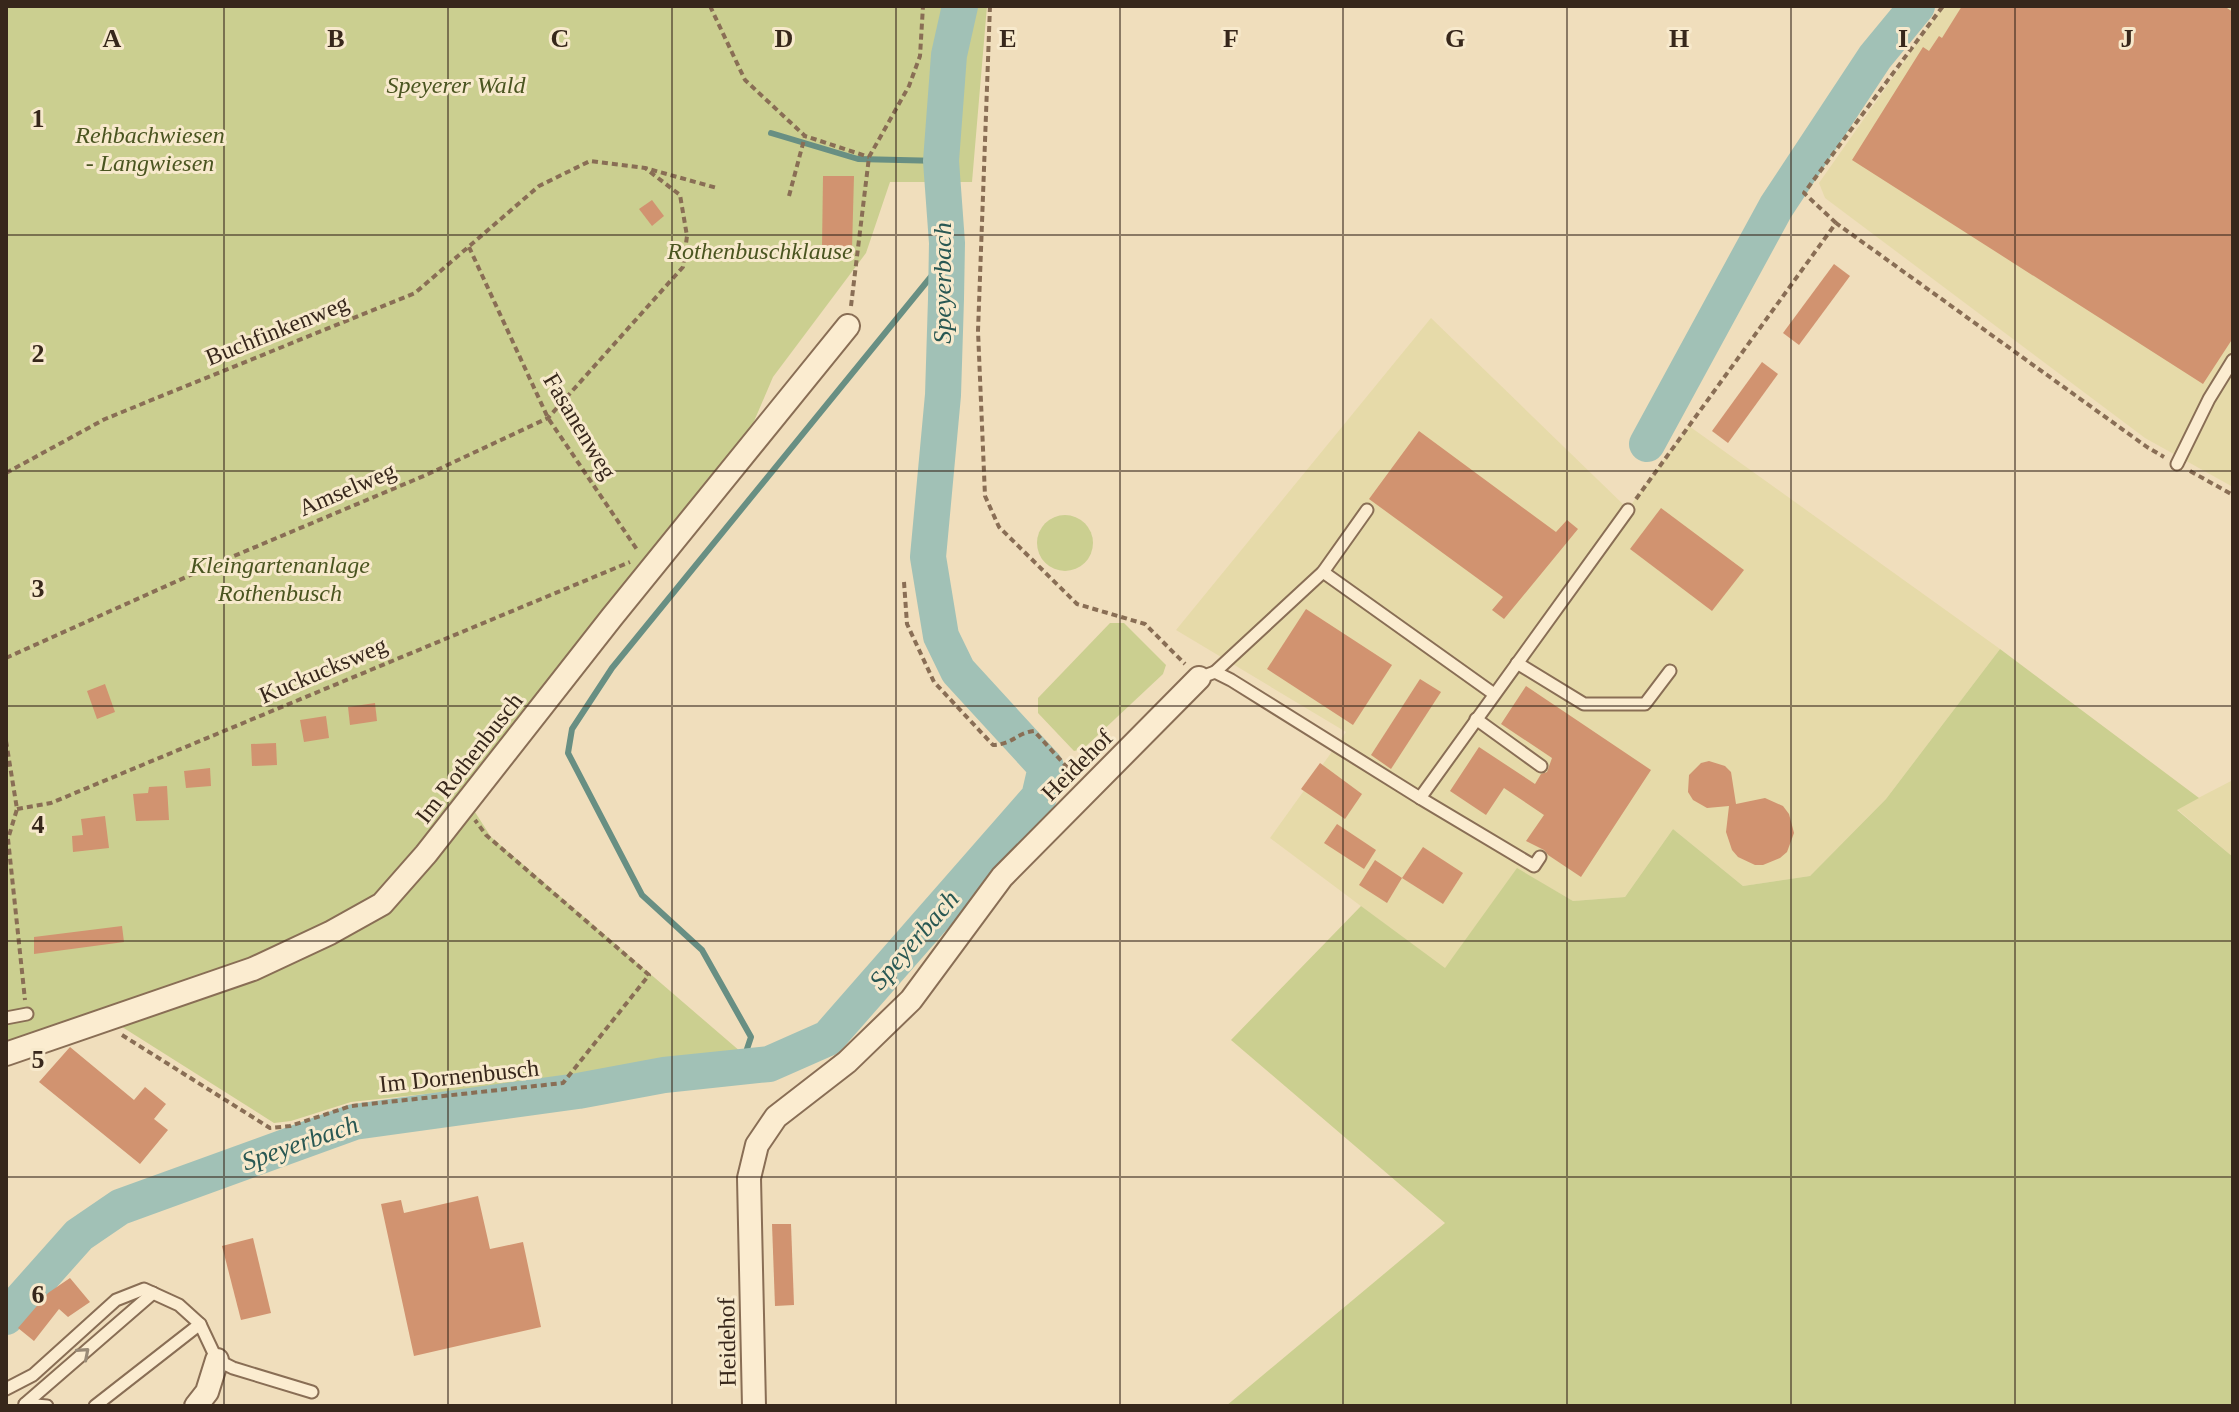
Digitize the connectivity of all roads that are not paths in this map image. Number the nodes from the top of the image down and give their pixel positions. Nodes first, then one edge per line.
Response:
1 (848, 326) road end
2 (2233, 360) edge
3 (2177, 464) road end
4 (1367, 510) dead end
5 (1628, 510) road end
6 (1323, 572) junction
7 (1517, 663) junction
8 (1670, 671) dead end
9 (1207, 675) junction
10 (1494, 694) junction
11 (1476, 719) junction
12 (1541, 766) dead end
13 (1420, 798) junction
14 (1540, 857) dead end
15 (27, 1014) road end
16 (6, 1018) edge
17 (6, 1054) edge
18 (153, 1293) junction
19 (200, 1324) junction
20 (217, 1360) junction
21 (20, 1383) junction
22 (6, 1389) edge
23 (312, 1392) dead end
24 (25, 1405) edge
25 (47, 1406) edge
26 (95, 1406) edge
27 (196, 1406) edge
28 (754, 1406) edge

1 - 17 street, Im Rothenbusch
2 - 3 lane
4 - 6 lane
5 - 7 lane
6 - 9 lane
6 - 10 lane
7 - 8 lane
7 - 10 lane
9 - 13 lane
9 - 28 street, Heidehof
10 - 11 lane
11 - 12 lane
11 - 13 lane
13 - 14 lane
15 - 16 lane
18 - 19 lane
18 - 21 lane
24 -> 18 lane
19 - 20 lane
19 - 26 lane
20 - 23 lane
20 - 27 street
21 - 22 lane
21 - 24 lane
24 - 25 lane

